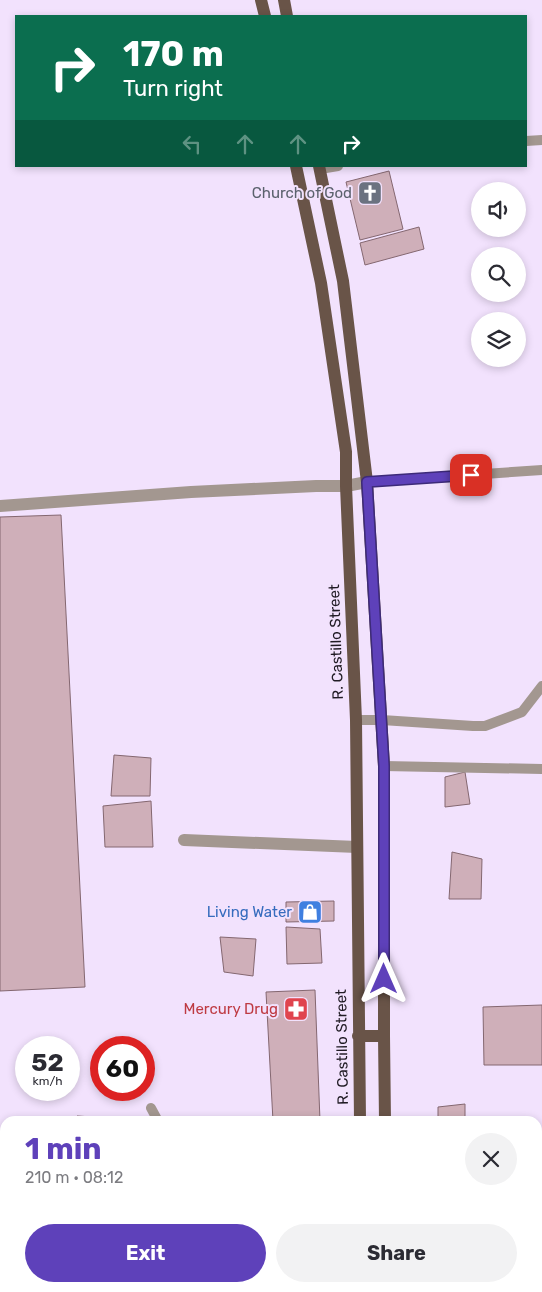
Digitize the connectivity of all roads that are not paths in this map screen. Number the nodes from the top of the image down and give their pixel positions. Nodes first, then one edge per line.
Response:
1 (261, 0) edge
2 (284, 0) edge
3 (265, 15) edge
4 (287, 15) edge
5 (542, 140) edge
6 (527, 141) edge
7 (296, 167) edge
8 (319, 168) edge
9 (542, 470) edge
10 (367, 482) junction
11 (346, 486) junction
12 (0, 506) edge
13 (542, 686) edge
14 (356, 720) junction
15 (382, 720) junction
16 (384, 766) junction
17 (542, 769) edge
18 (184, 840) dead end
19 (357, 847) junction
20 (358, 1036) junction
21 (384, 1036) junction
22 (151, 1108) dead end
23 (155, 1116) edge
24 (360, 1116) edge
25 (385, 1116) edge

1 - 3 main road
2 - 4 main road
5 - 6 lane
7 - 11 main road, R. Castillo Street
8 - 10 main road
9 - 10 lane
10 - 11 street
10 - 15 main road
11 - 12 street
11 - 14 main road, R. Castillo Street
13 - 15 lane
14 - 15 lane
14 - 19 main road, R. Castillo Street
15 - 16 main road
16 - 17 lane
16 - 21 main road
18 - 19 street
19 - 20 main road, R. Castillo Street
20 - 21 main road
20 - 24 main road, R. Castillo Street
21 - 25 main road
22 - 23 lane

